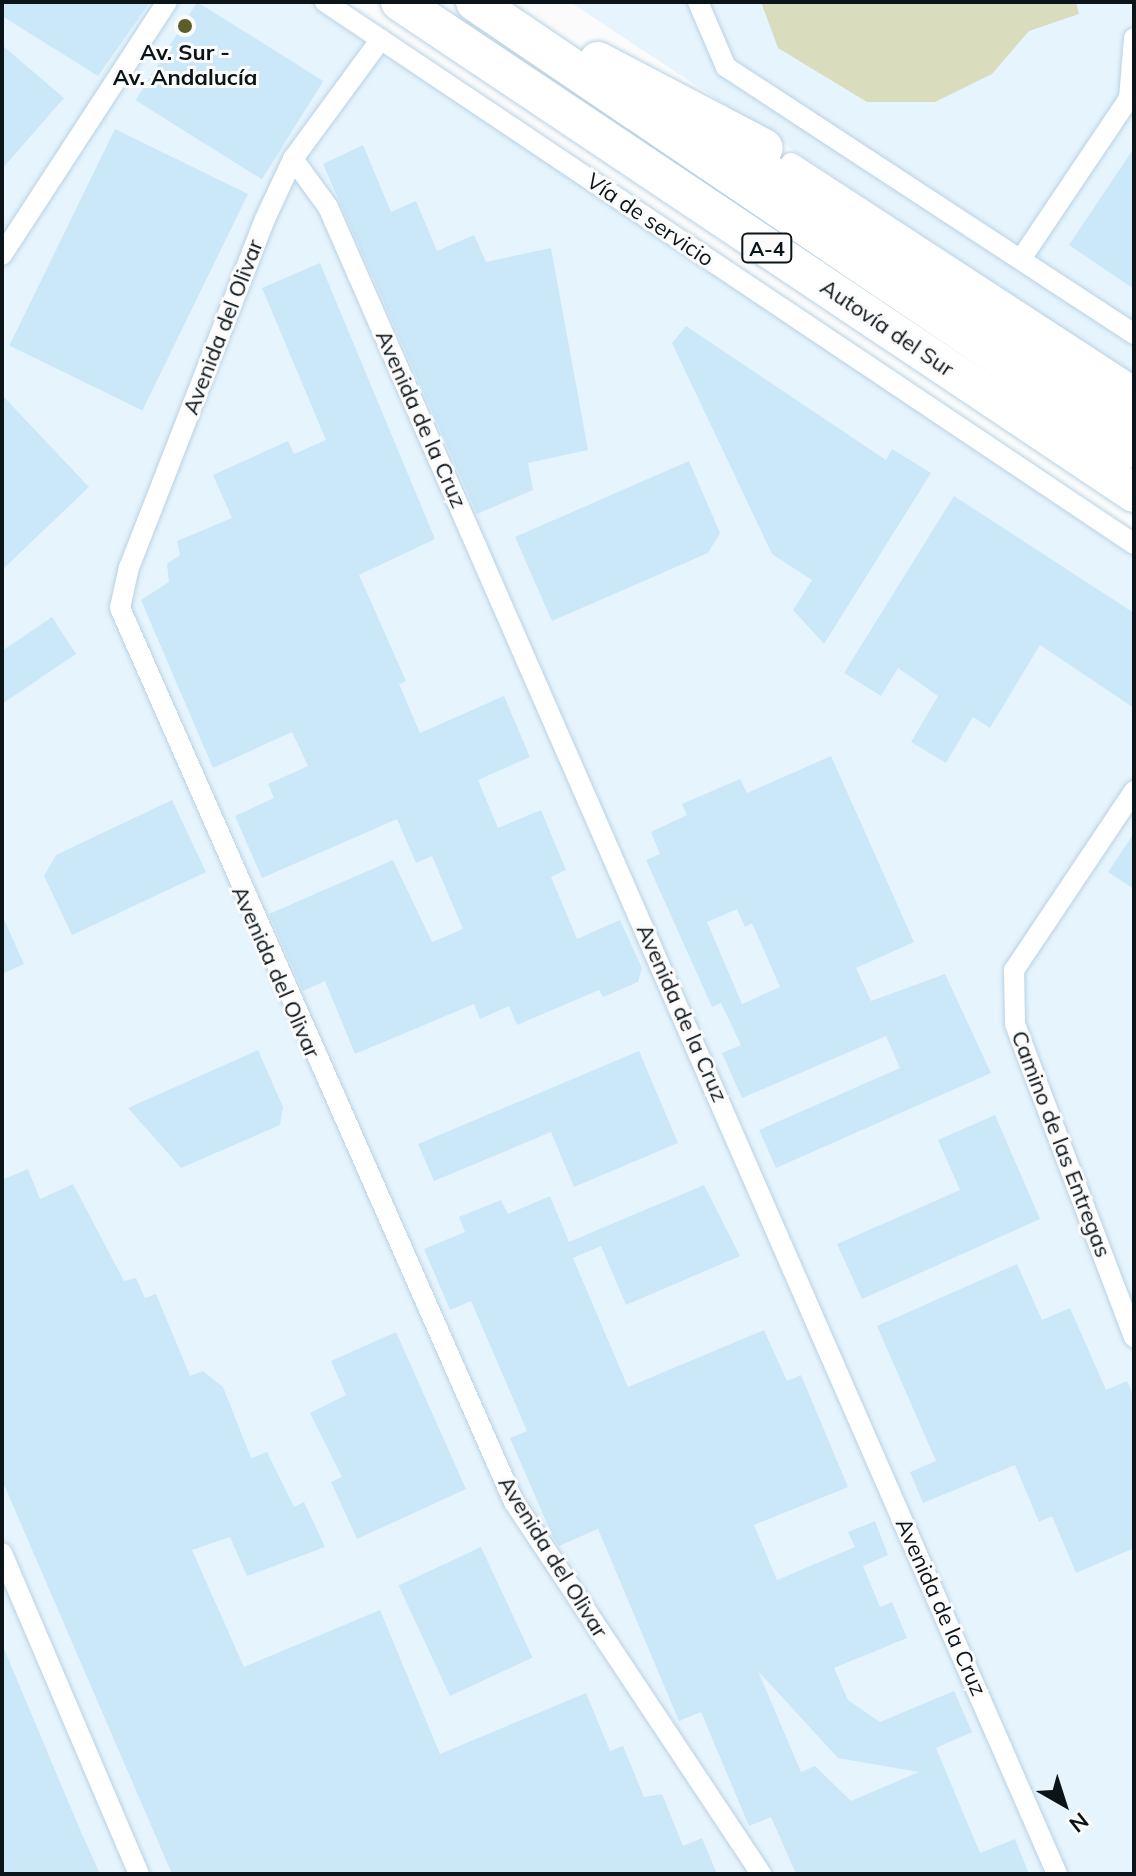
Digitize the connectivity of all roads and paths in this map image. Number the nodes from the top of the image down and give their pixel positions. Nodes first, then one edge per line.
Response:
1 (167, 2) edge
2 (325, 2) edge
3 (400, 2) edge
4 (475, 2) edge
5 (698, 2) edge
6 (1134, 38) edge
7 (381, 39) junction
8 (544, 51) junction
9 (598, 61) junction
10 (293, 159) junction
11 (791, 163) joint
12 (2, 255) edge
13 (1021, 259) junction
14 (1134, 334) edge
15 (1134, 387) edge
16 (1134, 414) edge
17 (1134, 449) edge
18 (1134, 493) edge
19 (1134, 544) edge
20 (1134, 791) edge
21 (1134, 1337) edge
22 (2, 1553) edge
23 (139, 1874) edge
24 (761, 1874) edge
25 (1057, 1874) edge

1 - 12 street
2 - 7 street, Vía de servicio
3 - 18 highway, Autovía del Sur / A-4
4 - 8 highway, Autovía del Sur / A-4
5 - 13 street
6 - 13 street
7 - 10 street, Avenida del Olivar
7 - 19 street, Vía de servicio
8 - 9 highway
8 - 17 highway, Autovía del Sur / A-4
9 - 11 highway
9 - 16 highway
10 - 24 street, Avenida del Olivar
10 - 25 street, Avenida de la Cruz
11 - 15 street
13 - 14 street
20 - 21 street, Camino de las Entregas
22 - 23 street

